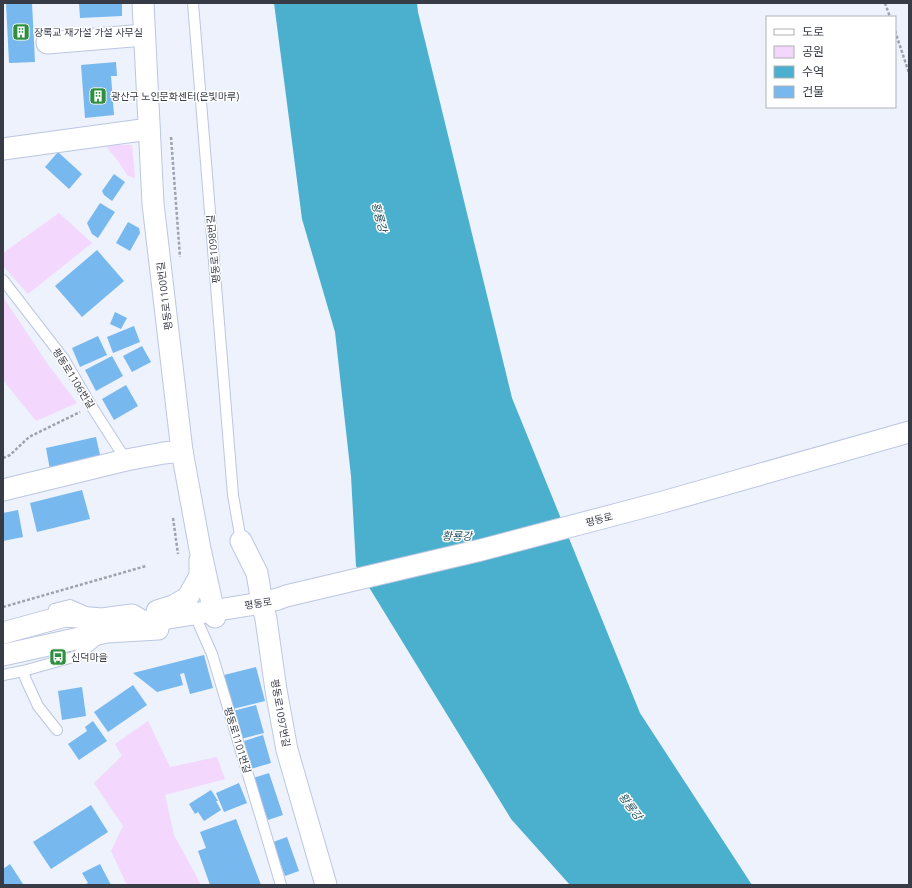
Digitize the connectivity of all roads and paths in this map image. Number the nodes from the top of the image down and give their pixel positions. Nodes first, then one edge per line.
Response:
1 (142, 3) edge
2 (193, 3) edge
3 (886, 3) edge
4 (890, 16) edge
5 (144, 34) junction
6 (896, 34) edge
7 (47, 43) dead end
8 (909, 73) edge
9 (149, 129) junction
10 (170, 133) dead end
11 (3, 149) edge
12 (180, 258) dead end
13 (3, 280) edge
14 (92, 407) junction
15 (909, 432) edge
16 (182, 451) junction
17 (3, 458) edge
18 (126, 460) junction
19 (3, 490) edge
20 (241, 541) joint
21 (200, 549) junction
22 (146, 566) dead end
23 (262, 604) junction
24 (3, 607) edge
25 (202, 612) junction
26 (104, 626) junction
27 (6, 627) edge
28 (3, 655) edge
29 (23, 671) junction
30 (3, 675) edge
31 (57, 730) dead end
32 (281, 885) edge
33 (326, 885) edge

1 - 5 street, 평동로1100번길
2 - 20 lane, 평동로1098번길
3 - 4 path
5 - 7 street
5 - 9 street, 평동로1100번길
6 - 8 path
9 - 11 street
9 - 16 street, 평동로1100번길
10 - 12 path
13 - 14 lane, 평동로1106번길
14 - 17 path
14 - 18 lane, 평동로1106번길
15 - 23 street, 평동로
16 - 18 street
16 - 21 street, 평동로1100번길
18 - 19 street
20 - 23 street, 평동로1097번길
21 - 25 street
21 - 25 street, 평동로1100번길
22 - 24 path
23 - 25 street, 평동로
23 - 33 street, 평동로1097번길
25 - 26 street, 평동로
25 - 26 street, 평동로
25 - 32 lane, 평동로1101번길
26 - 27 street, 평동로
26 - 28 street, 평동로
26 - 29 lane
29 - 30 lane
29 - 31 lane

